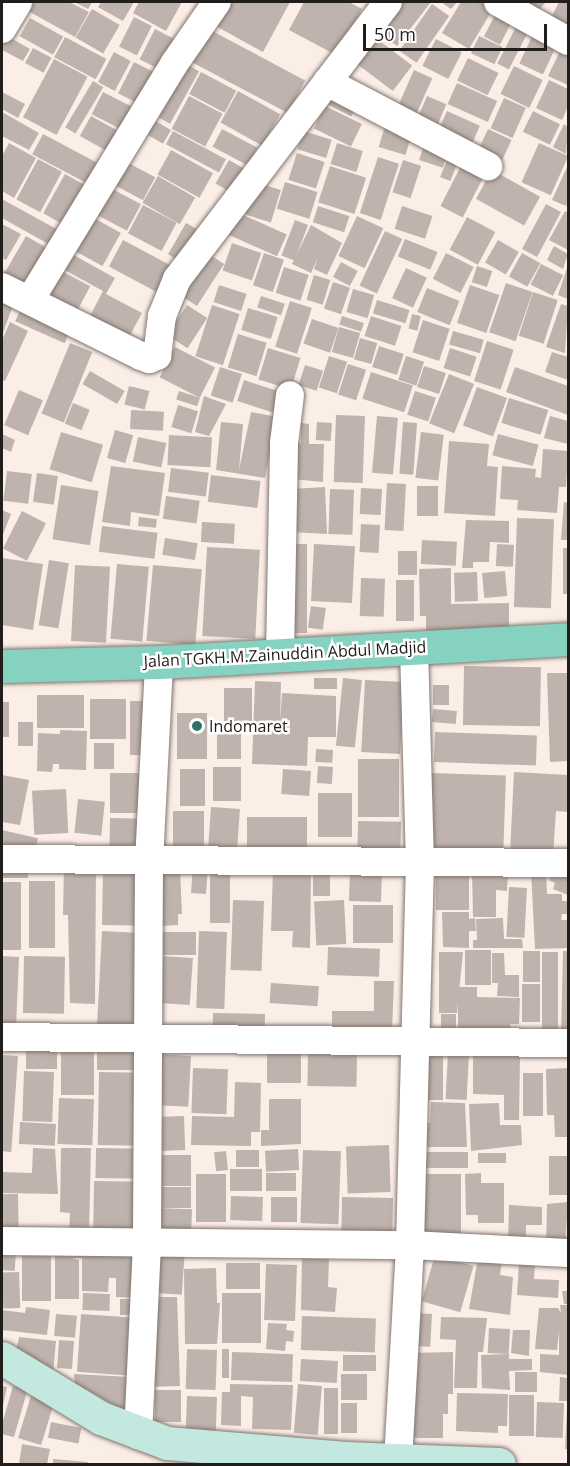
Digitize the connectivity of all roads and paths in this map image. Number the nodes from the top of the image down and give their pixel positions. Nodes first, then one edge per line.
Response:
1 (18, 2) edge
2 (217, 2) edge
3 (498, 2) edge
4 (380, 4) edge
5 (2, 29) edge
6 (568, 40) edge
7 (327, 82) junction
8 (488, 166) dead end
9 (2, 287) edge
10 (30, 300) junction
11 (290, 395) dead end
12 (568, 639) edge
13 (414, 648) junction
14 (280, 655) junction
15 (159, 662) junction
16 (2, 666) edge
17 (2, 859) edge
18 (149, 862) junction
19 (420, 863) junction
20 (568, 864) edge
21 (148, 1036) junction
22 (2, 1037) edge
23 (415, 1041) junction
24 (568, 1043) edge
25 (2, 1241) edge
26 (147, 1242) junction
27 (410, 1245) junction
28 (568, 1253) edge
29 (2, 1358) edge
30 (138, 1435) junction
31 (399, 1461) junction
32 (499, 1464) edge

1 - 5 street
2 - 10 street
3 - 6 street
4 - 7 street
7 - 8 street
7 - 10 street
9 - 10 street
11 - 14 street
12 - 13 main road, Jalan TGKH.M.Zainuddin Abdul Madjid
13 - 14 main road, Jalan TGKH.M.Zainuddin Abdul Madjid
13 - 19 street
14 - 15 main road, Jalan TGKH.M.Zainuddin Abdul Madjid
15 - 16 main road, Jalan TGKH.M.Zainuddin Abdul Madjid
15 - 18 street
17 - 18 street
18 - 19 street
18 - 21 street
19 - 20 street
19 - 23 street
21 - 22 street
21 - 23 street
21 - 26 street
23 - 24 street
23 - 27 street
25 - 26 street
26 - 27 street
26 - 30 street
27 - 28 street
27 - 31 street
29 - 30 street
30 - 31 street
31 - 32 street

